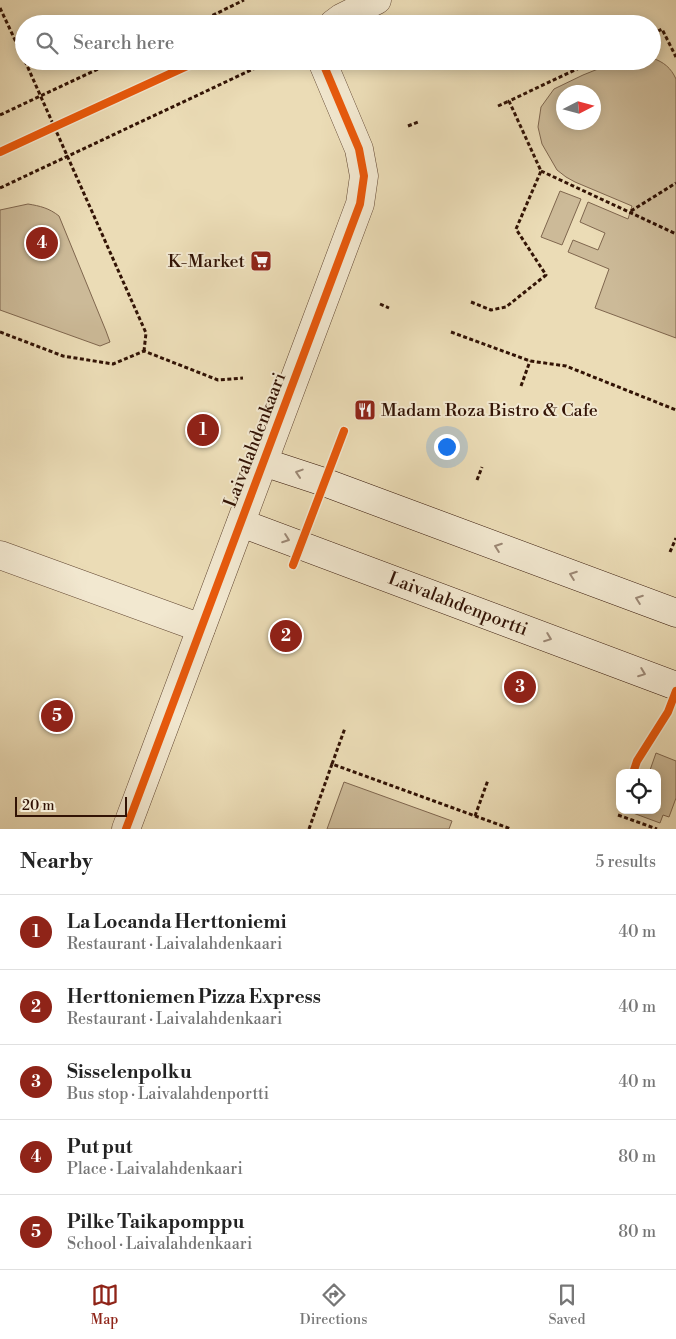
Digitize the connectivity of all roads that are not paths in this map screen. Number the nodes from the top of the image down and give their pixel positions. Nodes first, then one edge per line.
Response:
1 (377, 0) edge
2 (348, 15) edge
3 (326, 70) edge
4 (263, 462) junction
5 (241, 523) junction
6 (0, 555) edge
7 (676, 613) edge
8 (201, 628) junction
9 (676, 686) edge
10 (126, 829) edge

1 - 2 street
3 - 4 street, Laivalahdenkaari
4 - 5 street, Laivalahdenkaari
7 -> 4 street
5 - 8 street, Laivalahdenkaari
5 -> 9 street, Laivalahdenportti
6 - 8 street
8 - 10 street, Laivalahdenkaari

